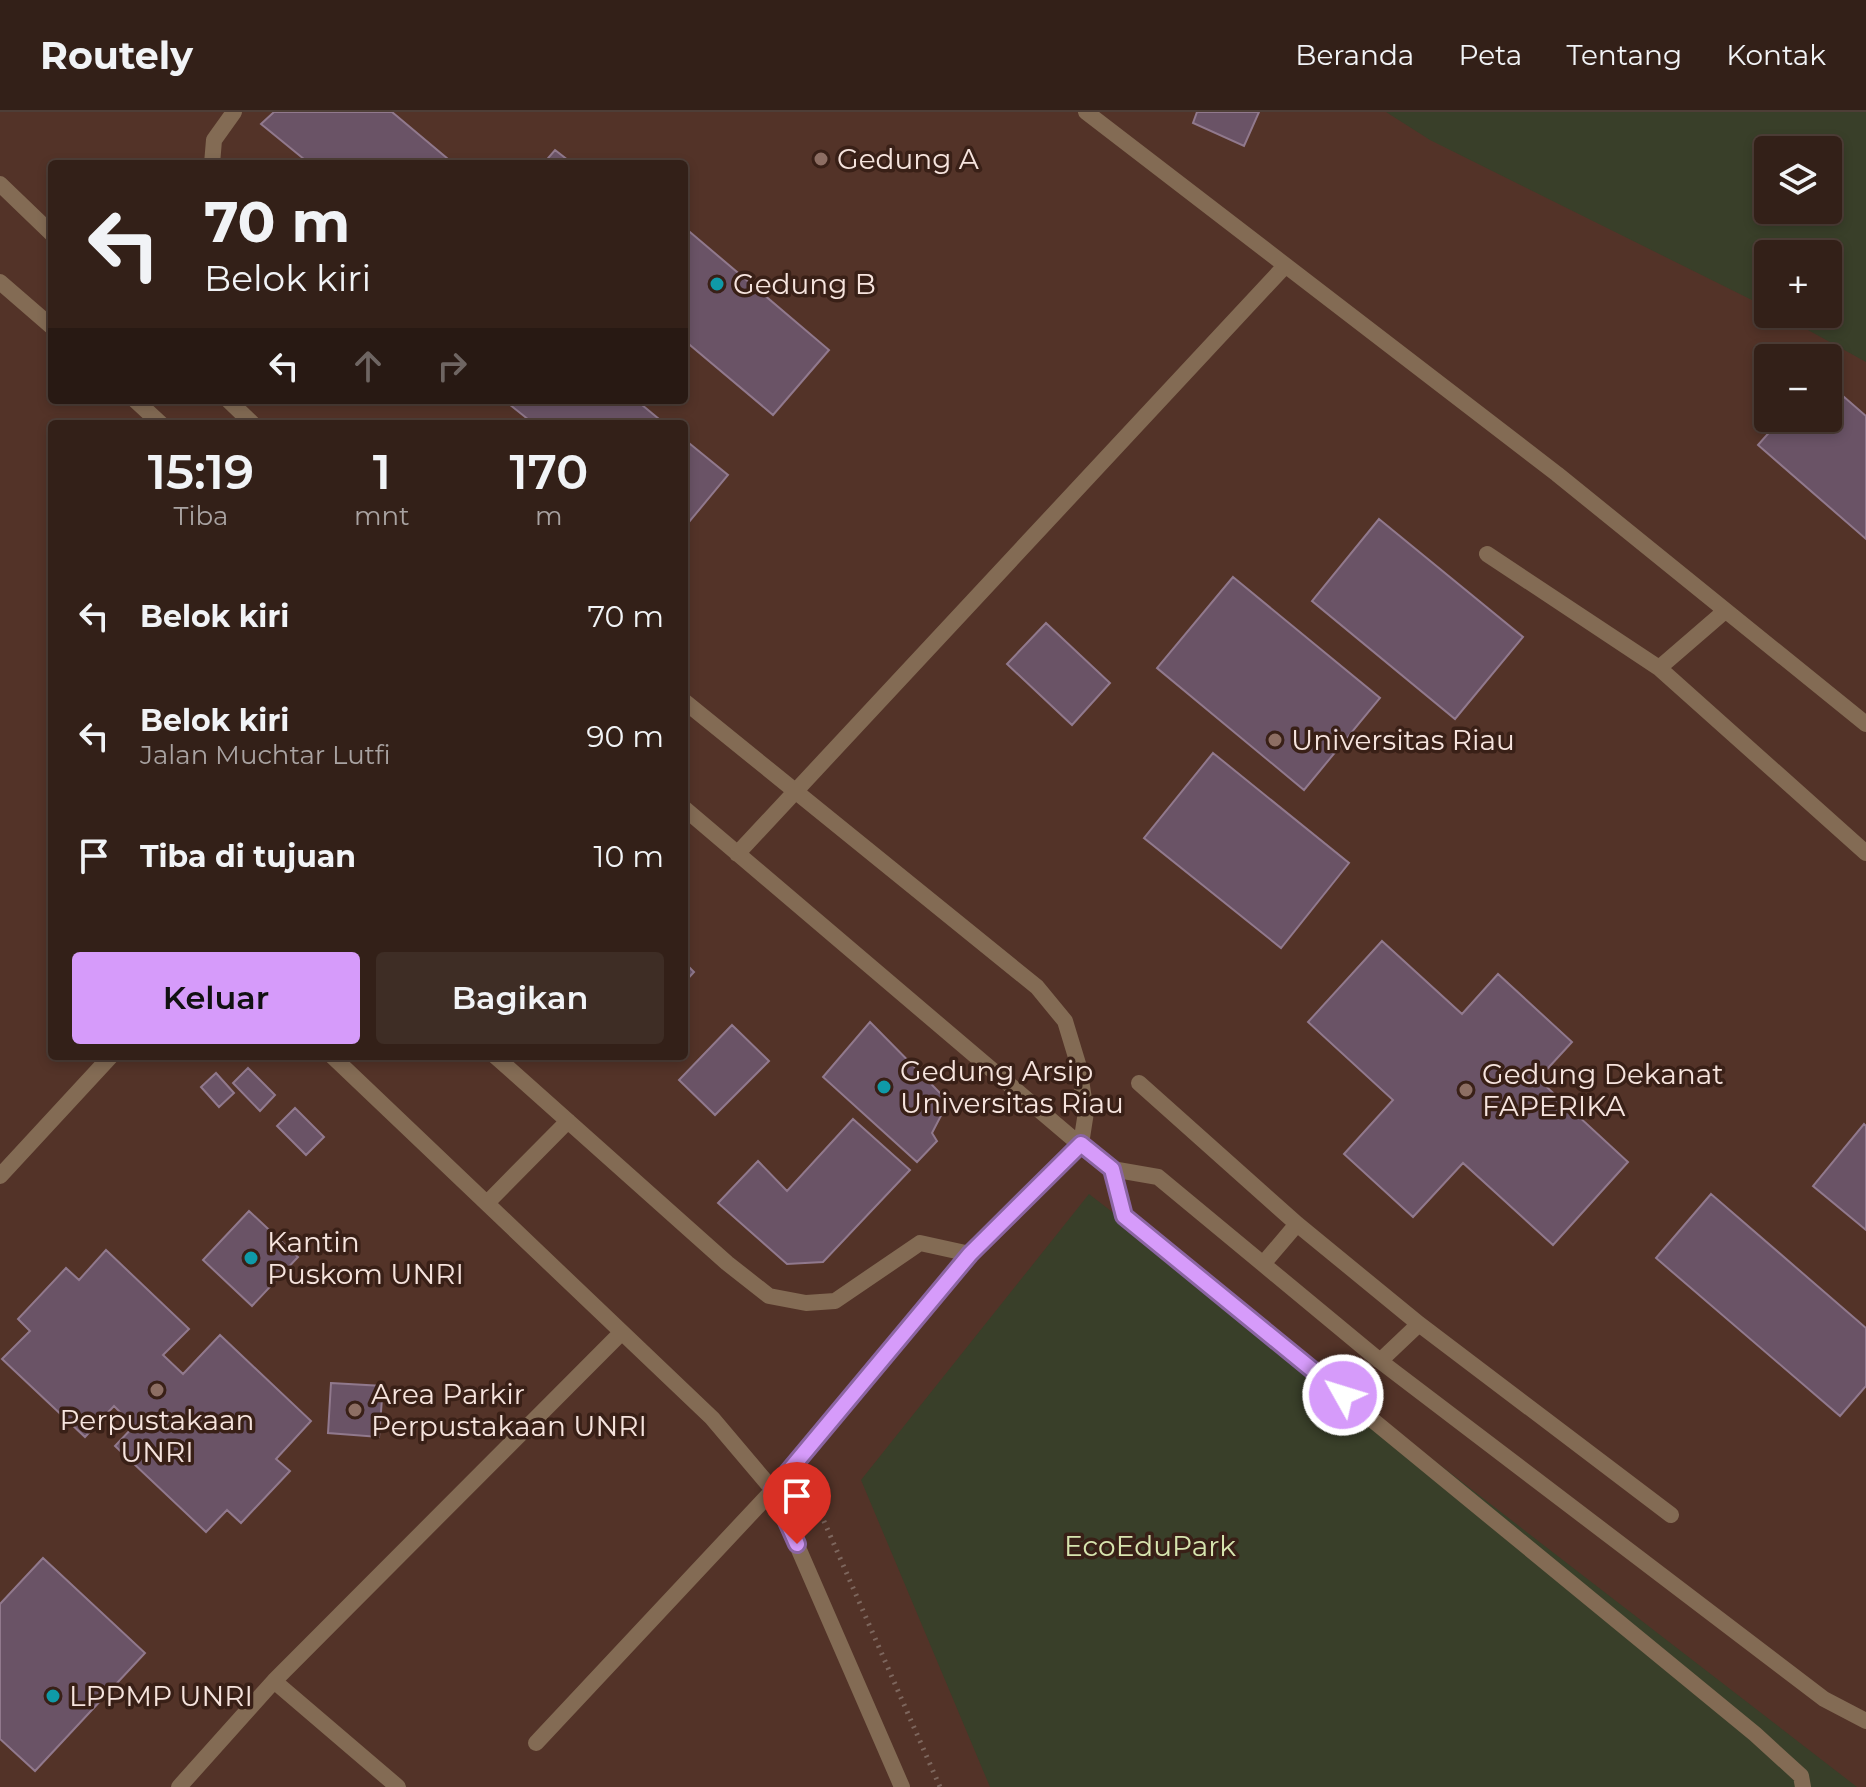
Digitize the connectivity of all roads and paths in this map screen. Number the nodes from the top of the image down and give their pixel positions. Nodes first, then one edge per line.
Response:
1 (234, 112) edge
2 (1086, 112) edge
3 (212, 160) edge
4 (0, 184) edge
5 (48, 230) edge
6 (1284, 267) junction
7 (0, 282) edge
8 (48, 324) edge
9 (139, 404) edge
10 (232, 404) edge
11 (157, 420) edge
12 (249, 420) edge
13 (1487, 554) dead end
14 (1725, 611) junction
15 (1659, 668) junction
16 (688, 704) edge
17 (1866, 724) edge
18 (795, 791) junction
19 (688, 811) edge
20 (1866, 853) edge
21 (737, 854) junction
22 (107, 1060) edge
23 (336, 1060) edge
24 (499, 1060) edge
25 (1139, 1083) dead end
26 (568, 1121) junction
27 (1081, 1144) junction
28 (1112, 1169) junction
29 (0, 1176) edge
30 (487, 1203) junction
31 (1297, 1224) junction
32 (970, 1254) junction
33 (1263, 1264) junction
34 (1419, 1324) junction
35 (621, 1333) junction
36 (1380, 1361) junction
37 (822, 1467) dead end
38 (773, 1490) junction
39 (1671, 1515) dead end
40 (274, 1681) junction
41 (1866, 1721) edge
42 (536, 1743) dead end
43 (179, 1787) edge
44 (398, 1787) edge
45 (902, 1787) edge
46 (940, 1787) edge
47 (1803, 1787) edge

1 - 3 lane
2 - 6 lane
4 - 5 lane
6 - 14 lane
6 - 18 lane
7 - 8 lane
9 - 11 lane
10 - 12 lane
13 - 15 lane
14 - 15 lane
14 - 17 lane
15 - 20 lane
16 - 18 lane
18 - 21 lane
18 - 27 lane
19 - 21 lane
21 - 27 lane
22 - 29 lane
23 - 30 lane
24 - 26 lane
25 - 31 lane
26 - 30 lane
26 - 32 lane
27 - 28 lane
27 - 32 lane
28 - 33 lane
28 - 47 lane
30 - 35 lane
31 - 33 lane
31 - 34 lane
32 - 38 lane
33 - 36 lane
34 - 36 lane
34 - 39 lane
35 - 38 lane
35 - 40 lane
36 - 41 lane
37 - 46 path
38 - 42 lane
38 - 45 lane
40 - 43 lane
40 - 44 lane

